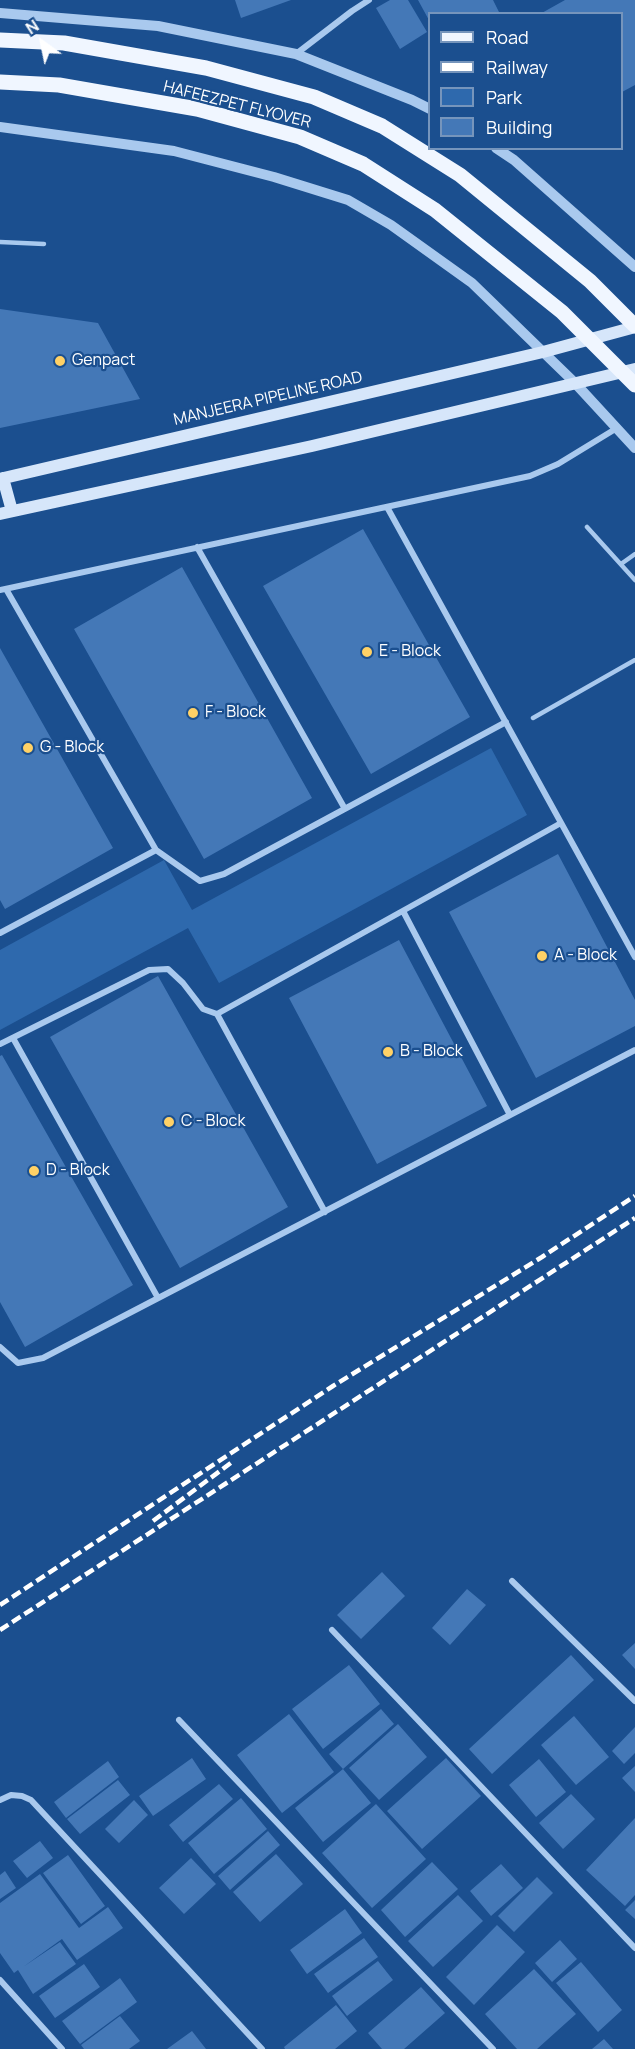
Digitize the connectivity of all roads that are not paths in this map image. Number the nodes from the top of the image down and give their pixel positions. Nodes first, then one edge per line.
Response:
1 (369, 0) edge
2 (0, 13) edge
3 (0, 40) edge
4 (296, 54) junction
5 (0, 82) edge
6 (428, 108) edge
7 (0, 127) edge
8 (499, 150) edge
9 (0, 242) edge
10 (44, 244) dead end
11 (635, 267) edge
12 (635, 326) edge
13 (543, 352) junction
14 (635, 369) edge
15 (575, 383) junction
16 (635, 386) edge
17 (617, 428) junction
18 (635, 448) edge
19 (1, 479) edge
20 (387, 507) junction
21 (6, 513) edge
22 (587, 526) dead end
23 (197, 547) junction
24 (635, 554) edge
25 (621, 564) junction
26 (635, 580) edge
27 (3, 589) edge
28 (635, 660) edge
29 (533, 718) dead end
30 (506, 722) junction
31 (345, 809) junction
32 (561, 823) junction
33 (156, 850) junction
34 (403, 911) junction
35 (0, 933) edge
36 (635, 957) edge
37 (217, 1014) junction
38 (13, 1038) junction
39 (0, 1044) edge
40 (635, 1050) edge
41 (510, 1115) junction
42 (325, 1212) junction
43 (158, 1298) junction
44 (0, 1347) edge
45 (512, 1581) dead end
46 (332, 1630) dead end
47 (635, 1701) edge
48 (178, 1720) dead end
49 (0, 1800) edge
50 (635, 1948) edge
51 (0, 1980) edge
52 (62, 2049) edge
53 (262, 2049) edge
54 (493, 2049) edge

1 - 4 street
2 - 4 street
3 - 12 main road, HAFEEZPET FLYOVER
4 - 6 street
5 - 16 main road, HAFEEZPET FLYOVER, bridge
7 - 13 street
8 - 11 street
9 - 10 lane
12 - 13 main road, MANJEERA PIPELINE ROAD
13 - 15 street
13 - 19 main road, MANJEERA PIPELINE ROAD
14 - 15 main road
15 - 17 street
15 - 21 main road
17 - 18 street
17 - 20 street
19 - 21 main road
20 - 23 street
20 - 30 street
22 - 25 lane
23 - 27 street
23 - 31 street
24 - 25 lane
25 - 26 lane
27 - 33 street
28 - 29 lane
30 - 31 street
30 - 32 street
31 - 33 street
32 - 34 street
32 - 36 street
33 - 35 street
34 - 37 street
34 - 41 street
37 - 38 street
37 - 42 street
38 - 39 street
38 - 43 street
40 - 41 street
41 - 42 street
42 - 43 street
43 - 44 street
45 - 47 street
46 - 50 street
48 - 54 street
49 - 53 street
51 - 52 street

